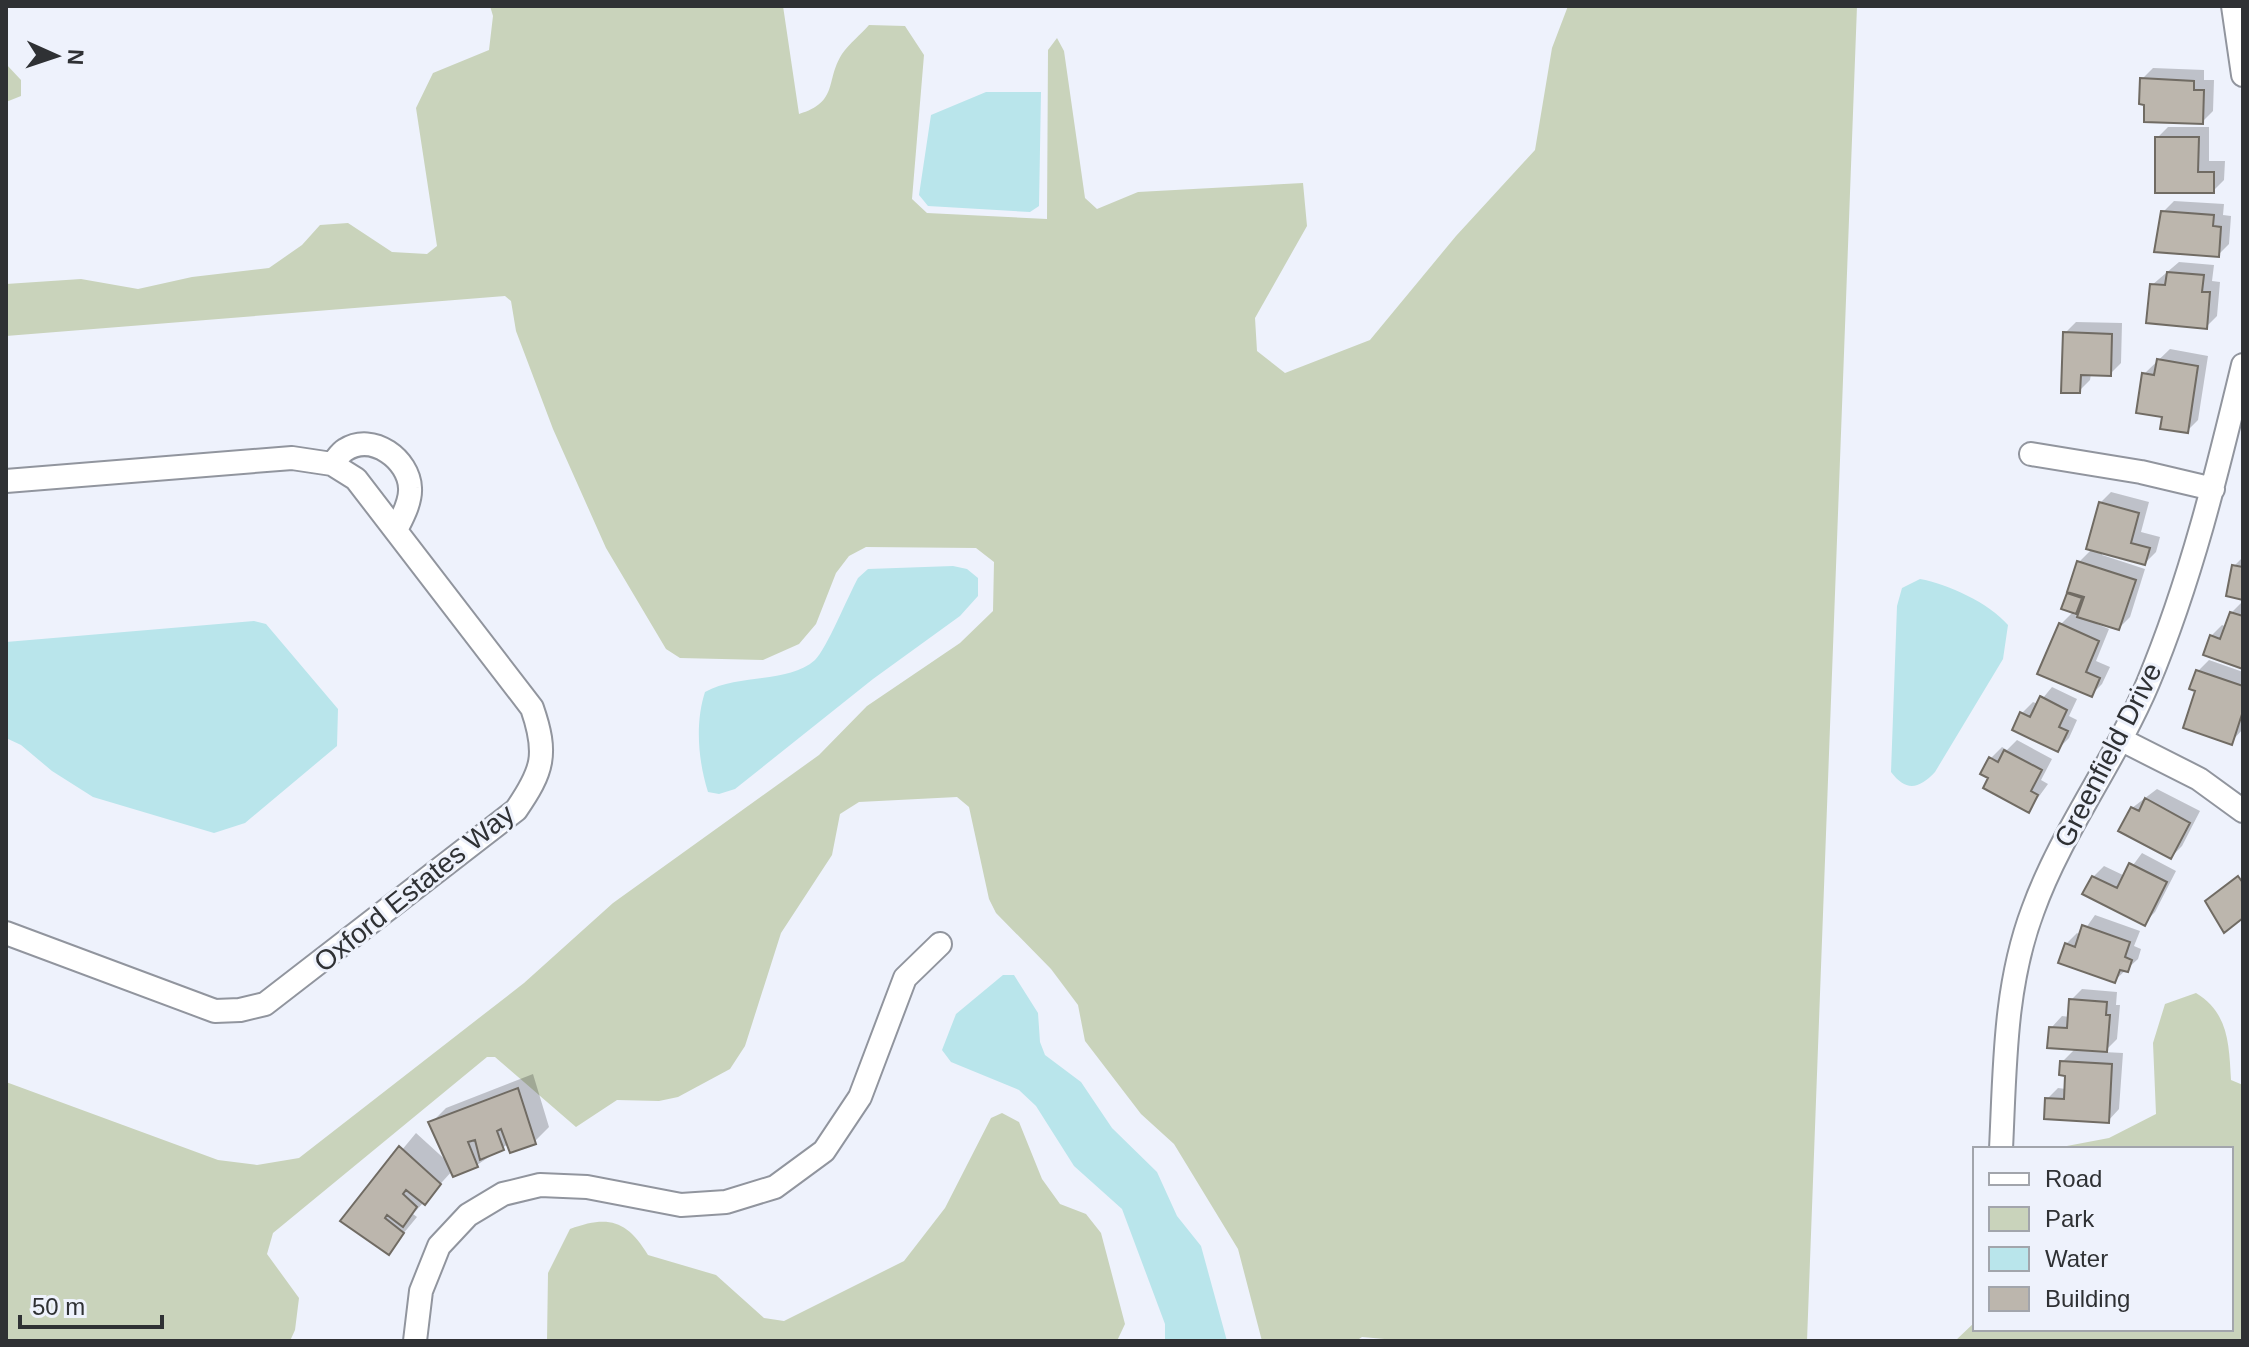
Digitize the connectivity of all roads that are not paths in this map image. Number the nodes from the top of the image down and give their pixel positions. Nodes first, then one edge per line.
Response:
1 (2233, 6) edge
2 (2243, 75) edge
3 (2243, 365) edge
4 (2031, 454) dead end
5 (332, 464) junction
6 (6, 481) edge
7 (2213, 489) junction
8 (396, 530) junction
9 (2122, 740) junction
10 (2243, 811) edge
11 (6, 933) edge
12 (940, 944) dead end
13 (2001, 1147) edge
14 (415, 1341) edge

1 - 2 street
3 - 7 street, Greenfield Drive
4 - 7 street
5 - 6 street, Oxford Estates Way
5 - 8 street, Oxford Estates Way
5 - 8 street
7 - 9 street, Greenfield Drive
8 - 11 street, Oxford Estates Way
9 - 10 street
9 - 13 street, Greenfield Drive
12 - 14 street

